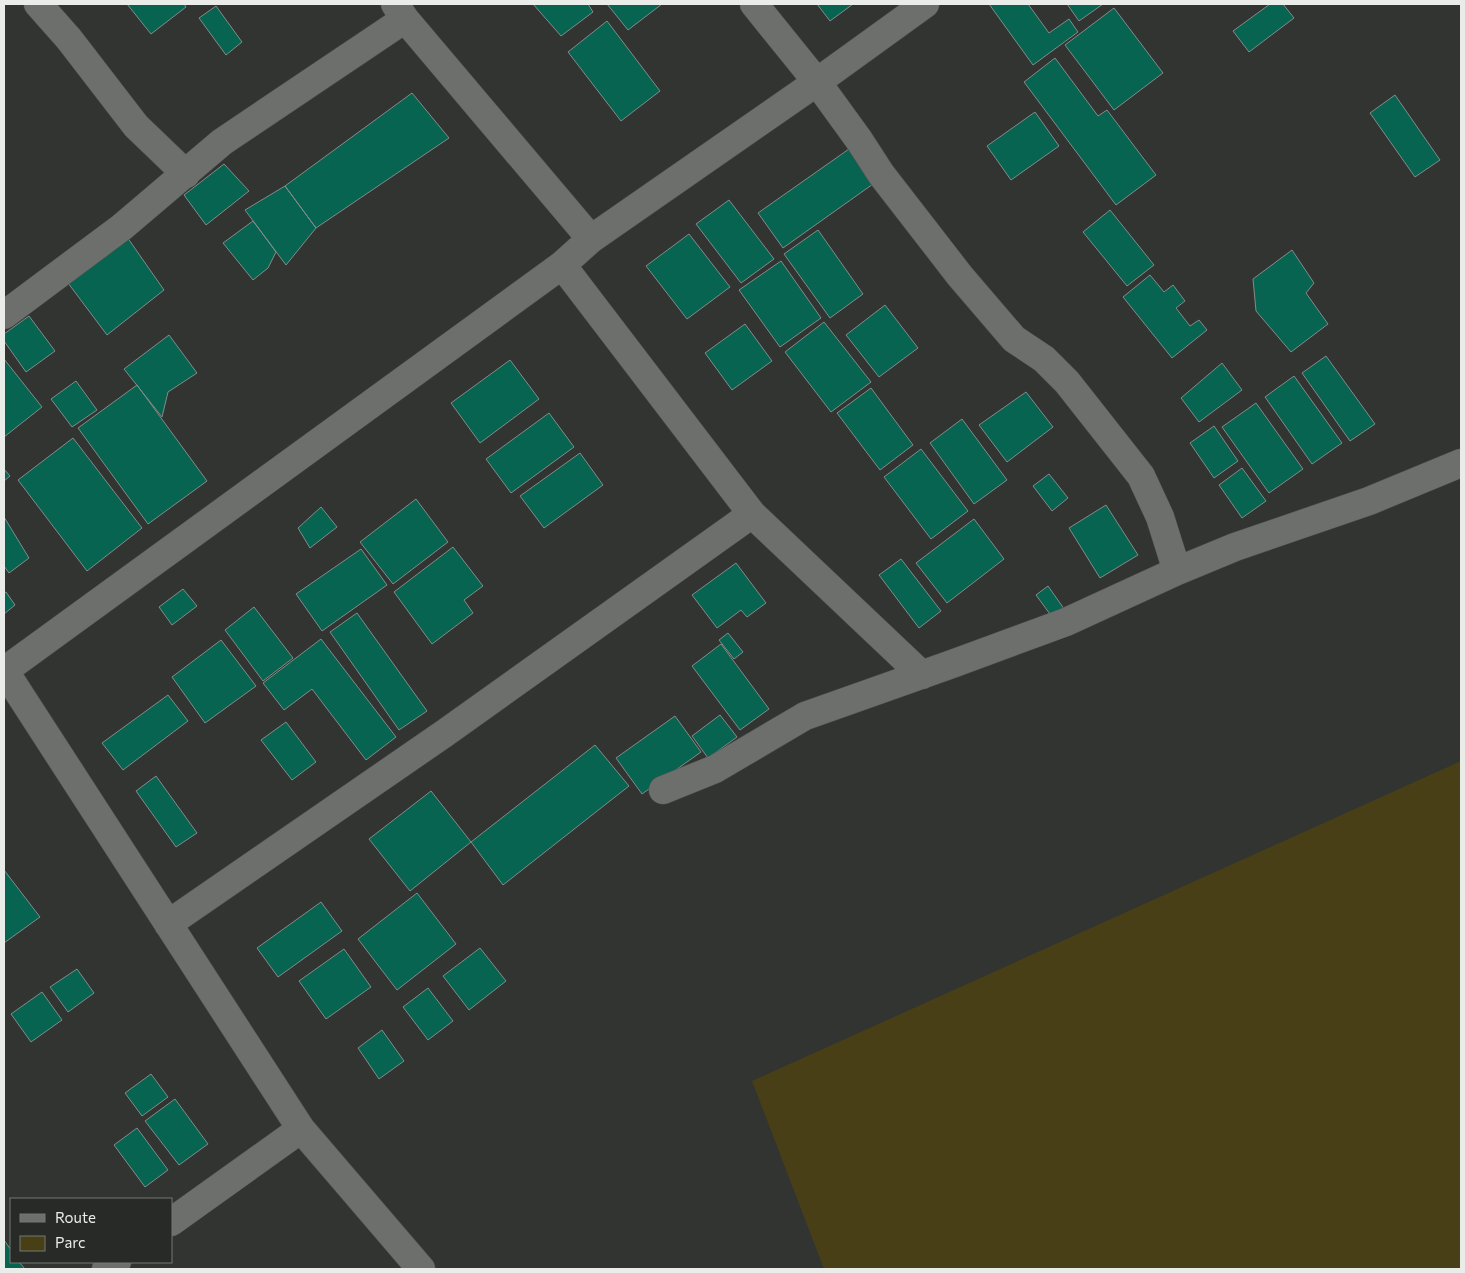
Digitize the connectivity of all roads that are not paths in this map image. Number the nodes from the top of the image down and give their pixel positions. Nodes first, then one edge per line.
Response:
1 (38, 4) edge
2 (754, 4) edge
3 (925, 4) edge
4 (400, 11) edge
5 (816, 82) junction
6 (186, 174) junction
7 (591, 239) junction
8 (562, 265) junction
9 (4, 315) edge
10 (1461, 462) edge
11 (752, 514) junction
12 (1177, 571) junction
13 (4, 671) edge
14 (922, 675) junction
15 (663, 790) dead end
16 (168, 924) junction
17 (301, 1129) junction
18 (172, 1221) edge
19 (421, 1269) edge

1 - 6 street
2 - 5 street
3 - 5 street
4 - 6 street
4 - 7 street
5 - 7 street
5 - 12 street
6 - 9 street
7 - 8 street
8 - 11 street
8 - 13 street
10 - 12 street
11 - 14 street
11 - 16 street
12 - 14 street
13 - 16 street
14 - 15 street
16 - 17 street
17 - 18 street
17 - 19 street

